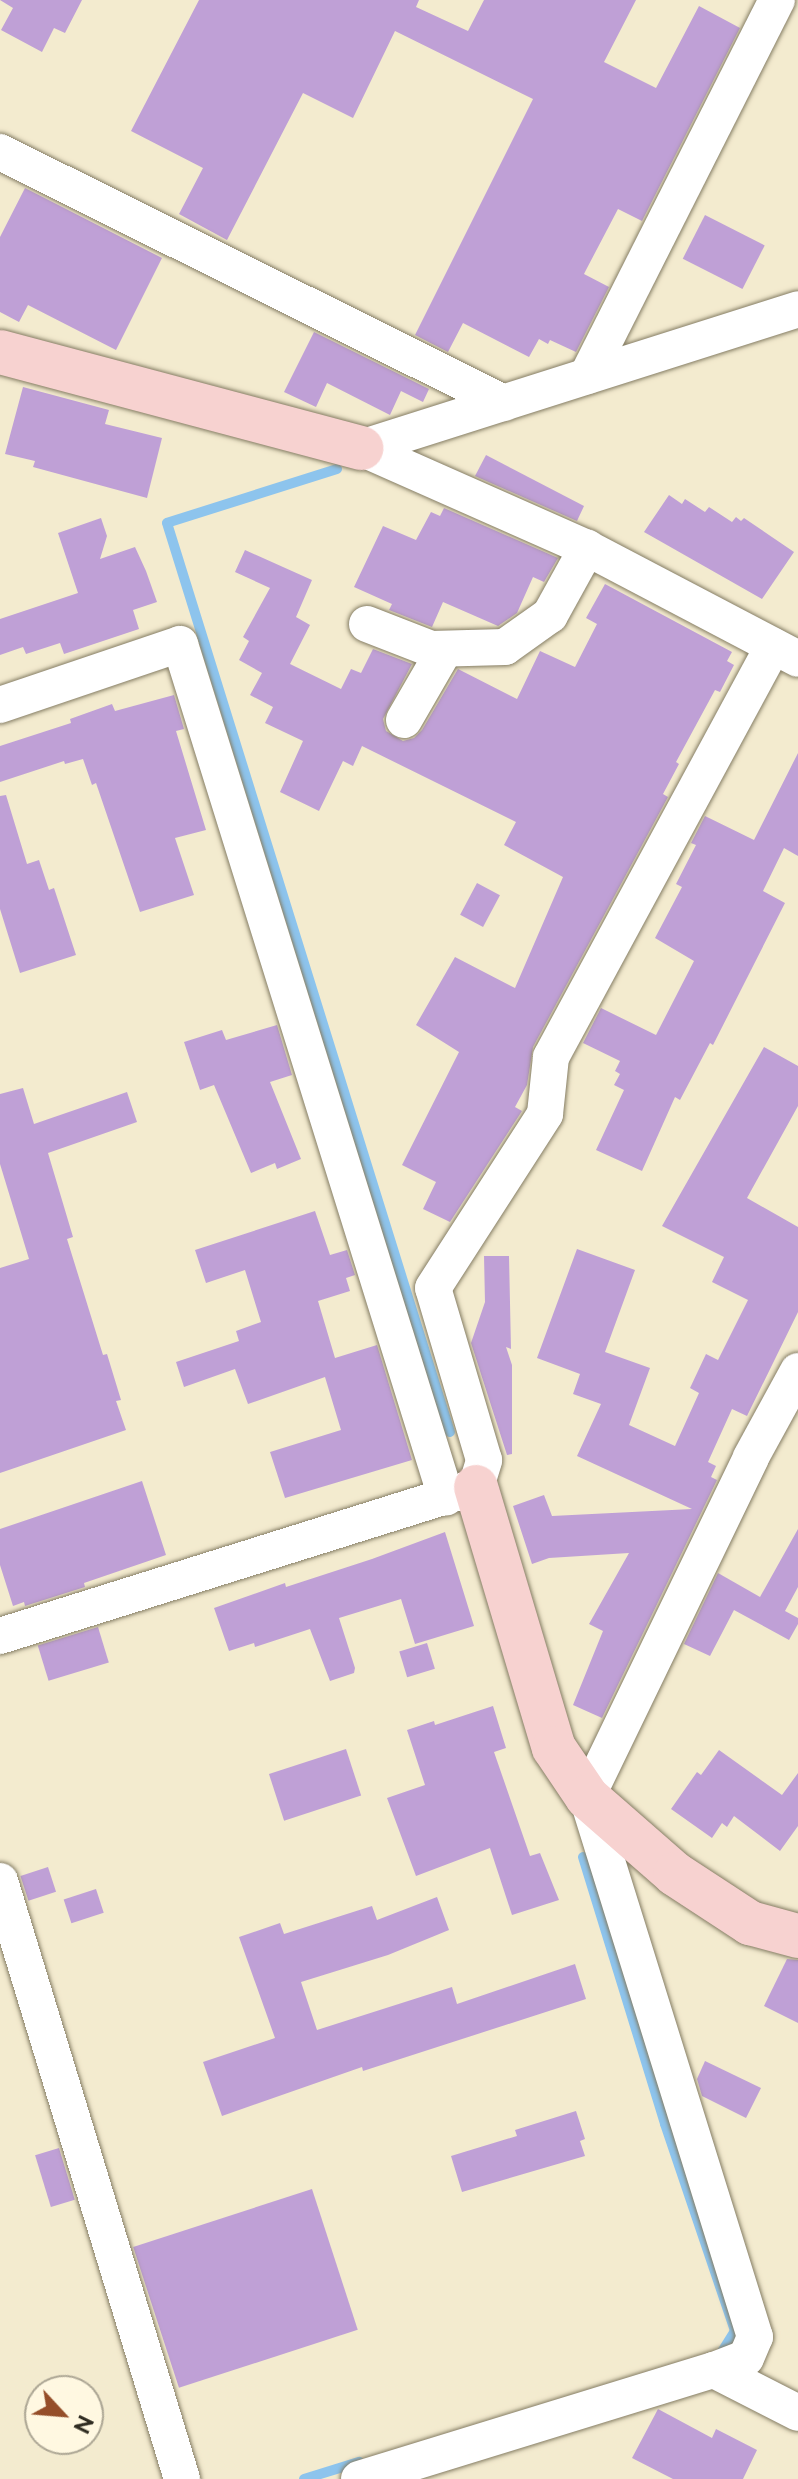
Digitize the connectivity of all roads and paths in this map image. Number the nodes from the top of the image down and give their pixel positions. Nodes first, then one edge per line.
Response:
1 (777, 0) edge
2 (0, 152) edge
3 (798, 309) edge
4 (0, 352) edge
5 (587, 376) junction
6 (504, 403) junction
7 (361, 448) junction
8 (587, 548) junction
9 (367, 624) dead end
10 (445, 649) junction
11 (786, 653) edge
12 (0, 705) edge
13 (404, 720) dead end
14 (798, 1371) edge
15 (461, 1492) junction
16 (0, 1636) edge
17 (587, 1797) junction
18 (0, 1881) edge
19 (798, 1936) edge
20 (714, 2370) junction
21 (798, 2413) edge
22 (182, 2479) edge
23 (359, 2479) edge

1 - 5 street
2 - 6 street
3 - 5 street
4 - 7 street
5 - 6 street
6 - 7 street
7 - 8 street
8 - 10 street
8 - 11 street
9 - 10 street
10 - 13 street
11 - 15 street
12 - 15 street
14 - 17 street
15 - 16 street
15 - 17 street
17 - 19 street
17 - 20 street
18 - 22 street
20 - 21 street
20 - 23 street

